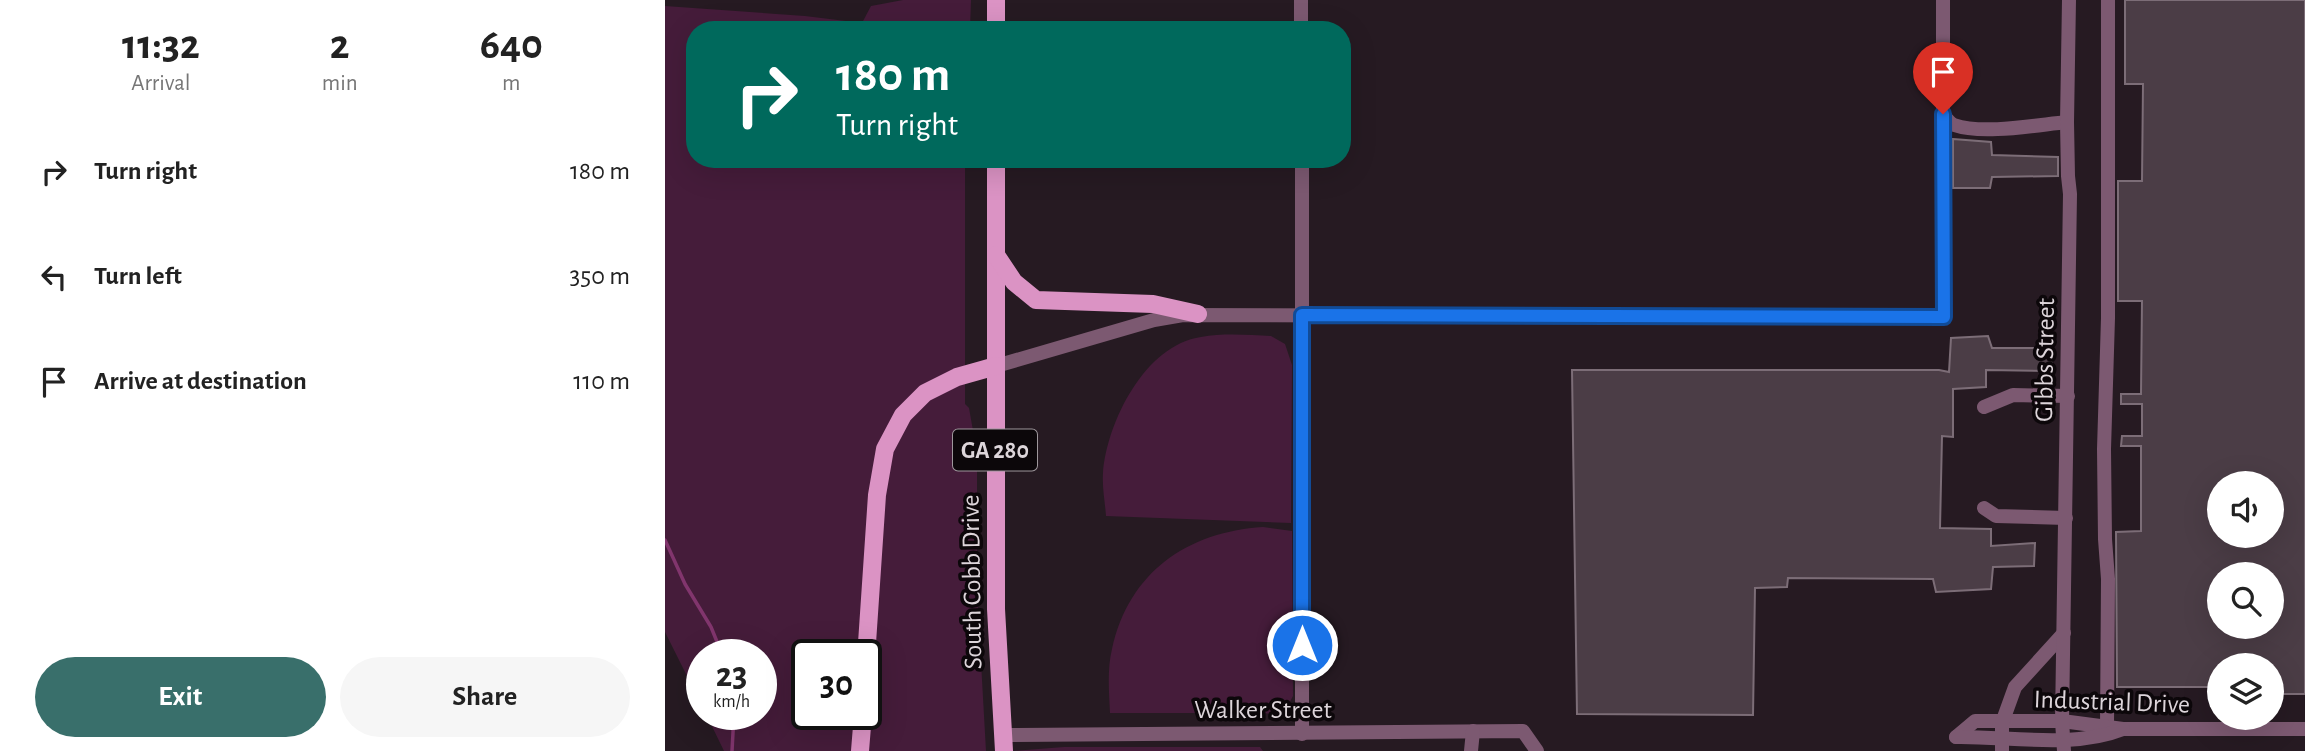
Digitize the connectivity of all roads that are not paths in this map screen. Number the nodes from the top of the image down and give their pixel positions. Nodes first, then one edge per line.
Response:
1 (996, 0) edge
2 (1301, 0) edge
3 (1943, 0) edge
4 (2069, 0) edge
5 (2108, 0) edge
6 (996, 21) edge
7 (1301, 21) edge
8 (1943, 114) junction
9 (2067, 122) junction
10 (996, 168) edge
11 (1302, 168) edge
12 (996, 255) junction
13 (1198, 314) junction
14 (1302, 315) junction
15 (996, 366) junction
16 (2067, 396) junction
17 (1984, 407) dead end
18 (1984, 509) dead end
19 (2066, 518) junction
20 (2064, 633) junction
21 (867, 639) edge
22 (2062, 721) junction
23 (2002, 723) junction
24 (2107, 726) junction
25 (2123, 729) junction
26 (2305, 729) edge
27 (862, 730) edge
28 (1472, 731) junction
29 (1302, 734) junction
30 (1003, 743) edge
31 (2002, 745) edge
32 (2063, 745) edge
33 (860, 751) edge
34 (1471, 751) edge
35 (1537, 751) edge

1 - 6 main road
2 - 7 street
3 - 8 street
4 - 9 street, Gibbs Street
5 - 24 street
8 - 9 street
8 - 14 street
9 - 16 street, Gibbs Street
10 - 12 main road, South Cobb Drive / GA 280
11 - 14 street
12 - 13 main road
12 - 15 main road, South Cobb Drive / GA 280
13 - 14 street
13 - 15 street
14 - 29 street
15 - 21 main road
15 - 30 main road, South Cobb Drive / GA 280
16 - 17 street
16 - 19 street, Gibbs Street
18 - 19 street
19 - 20 street, Gibbs Street
20 - 22 street, Gibbs Street
20 - 23 street
22 - 23 street, Industrial Drive
22 - 24 street, Industrial Drive
22 - 32 street, Gibbs Street
23 - 31 street
23 - 31 street, Industrial Drive
24 - 25 street, Industrial Drive
25 - 26 street, Industrial Drive
25 - 32 street
27 - 33 main road
28 - 29 street, Walker Street
28 - 34 street
28 - 35 street, Walker Street
29 - 30 street, Walker Street
31 - 32 street

